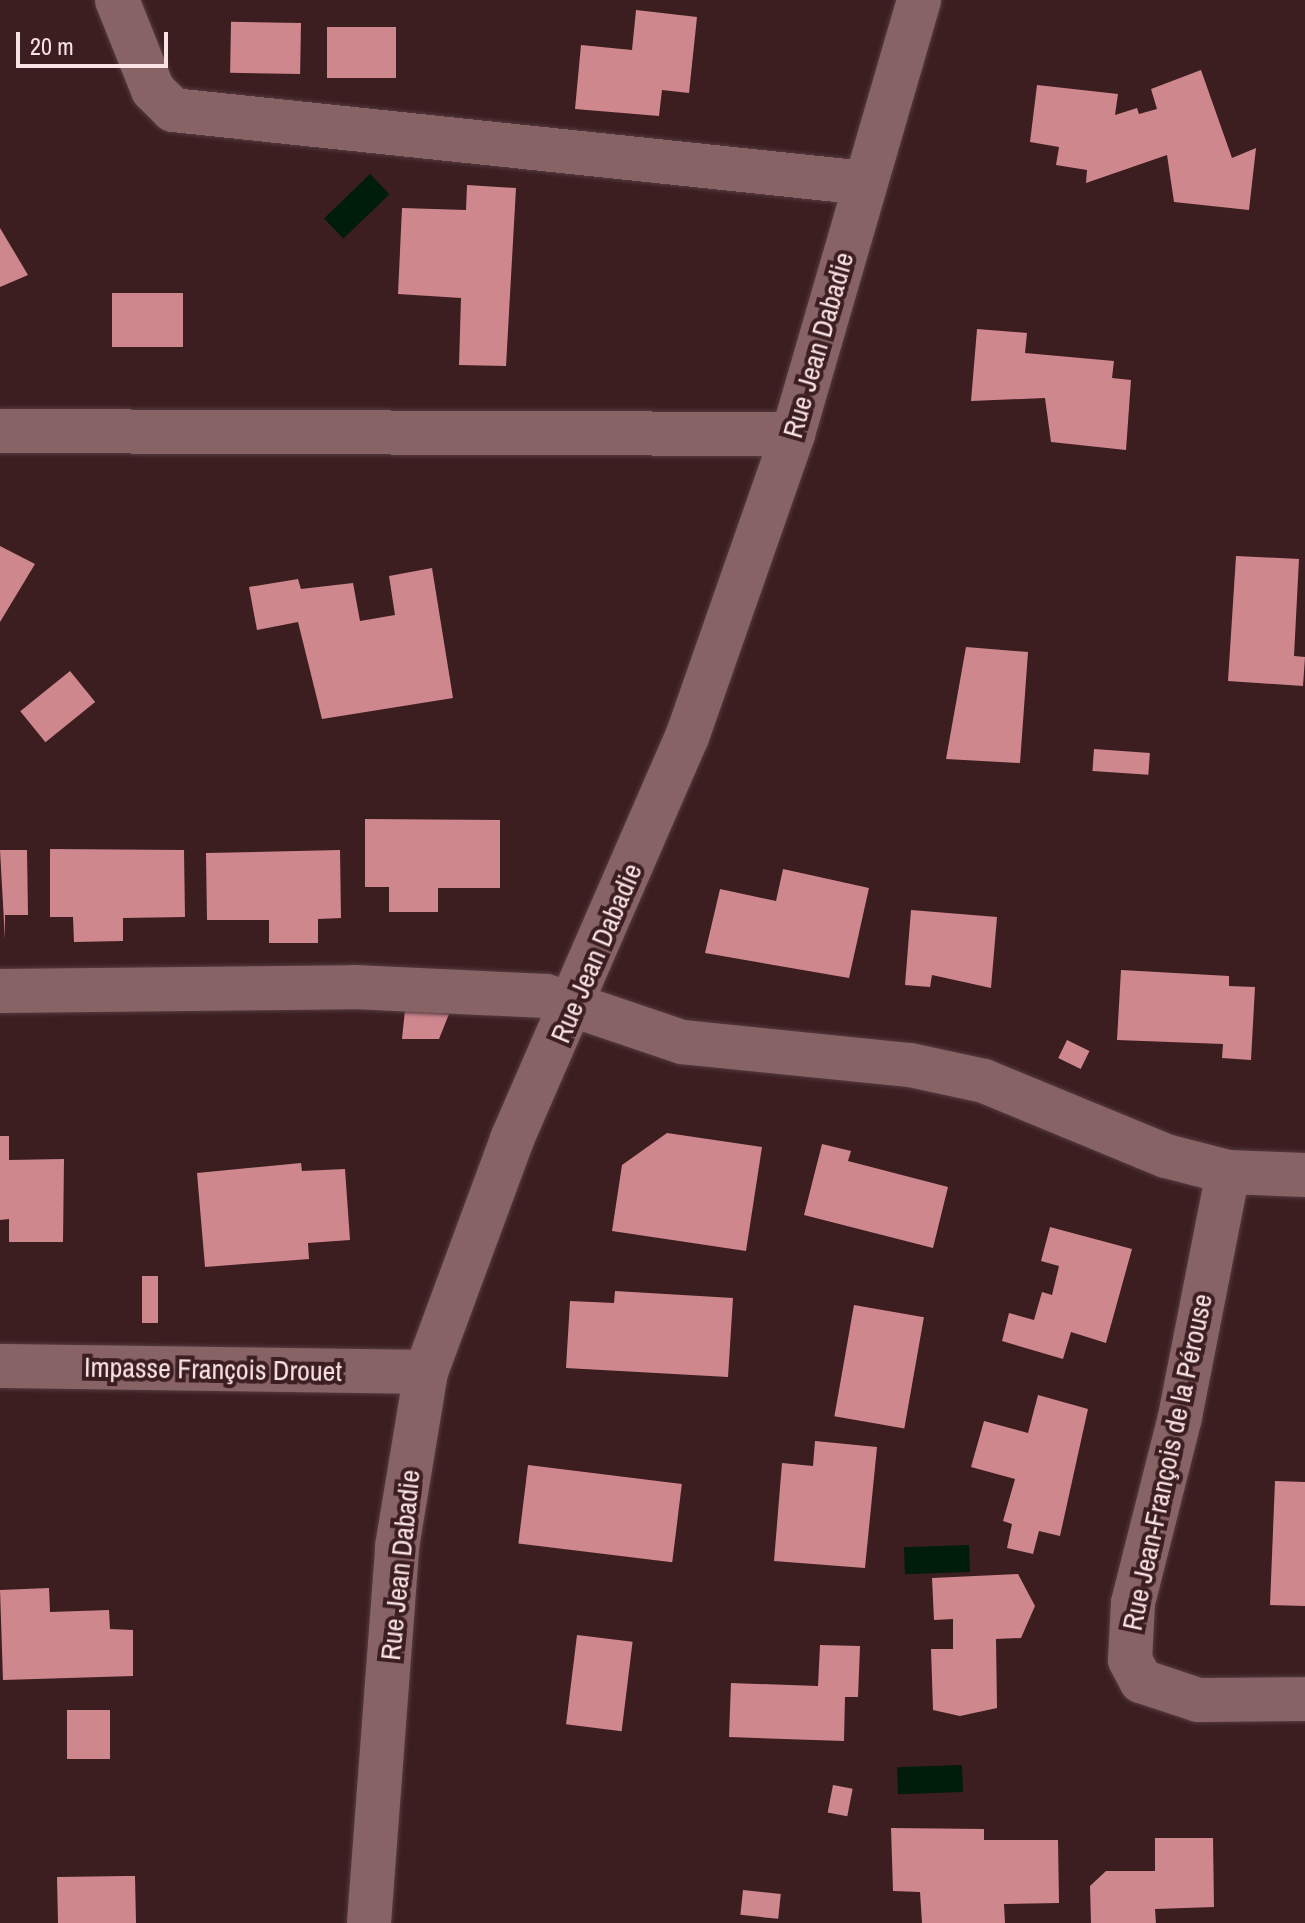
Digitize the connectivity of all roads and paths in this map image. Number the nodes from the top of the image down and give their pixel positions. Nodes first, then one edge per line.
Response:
1 (117, 0) edge
2 (919, 0) edge
3 (865, 183) junction
4 (0, 431) edge
5 (793, 434) junction
6 (0, 991) edge
7 (575, 1004) junction
8 (1228, 1172) junction
9 (1305, 1175) edge
10 (0, 1366) edge
11 (426, 1372) junction
12 (1305, 1699) edge
13 (369, 1923) edge

1 - 3 street
2 - 3 street, Rue Jean Dabadie
3 - 5 street, Rue Jean Dabadie
4 - 5 street
5 - 7 street, Rue Jean Dabadie
6 - 7 street
7 - 8 street
7 - 11 street, Rue Jean Dabadie
8 - 9 street
8 - 12 street, Rue Jean-François de la Pérouse
10 - 11 street, Impasse François Drouet
11 - 13 street, Rue Jean Dabadie

